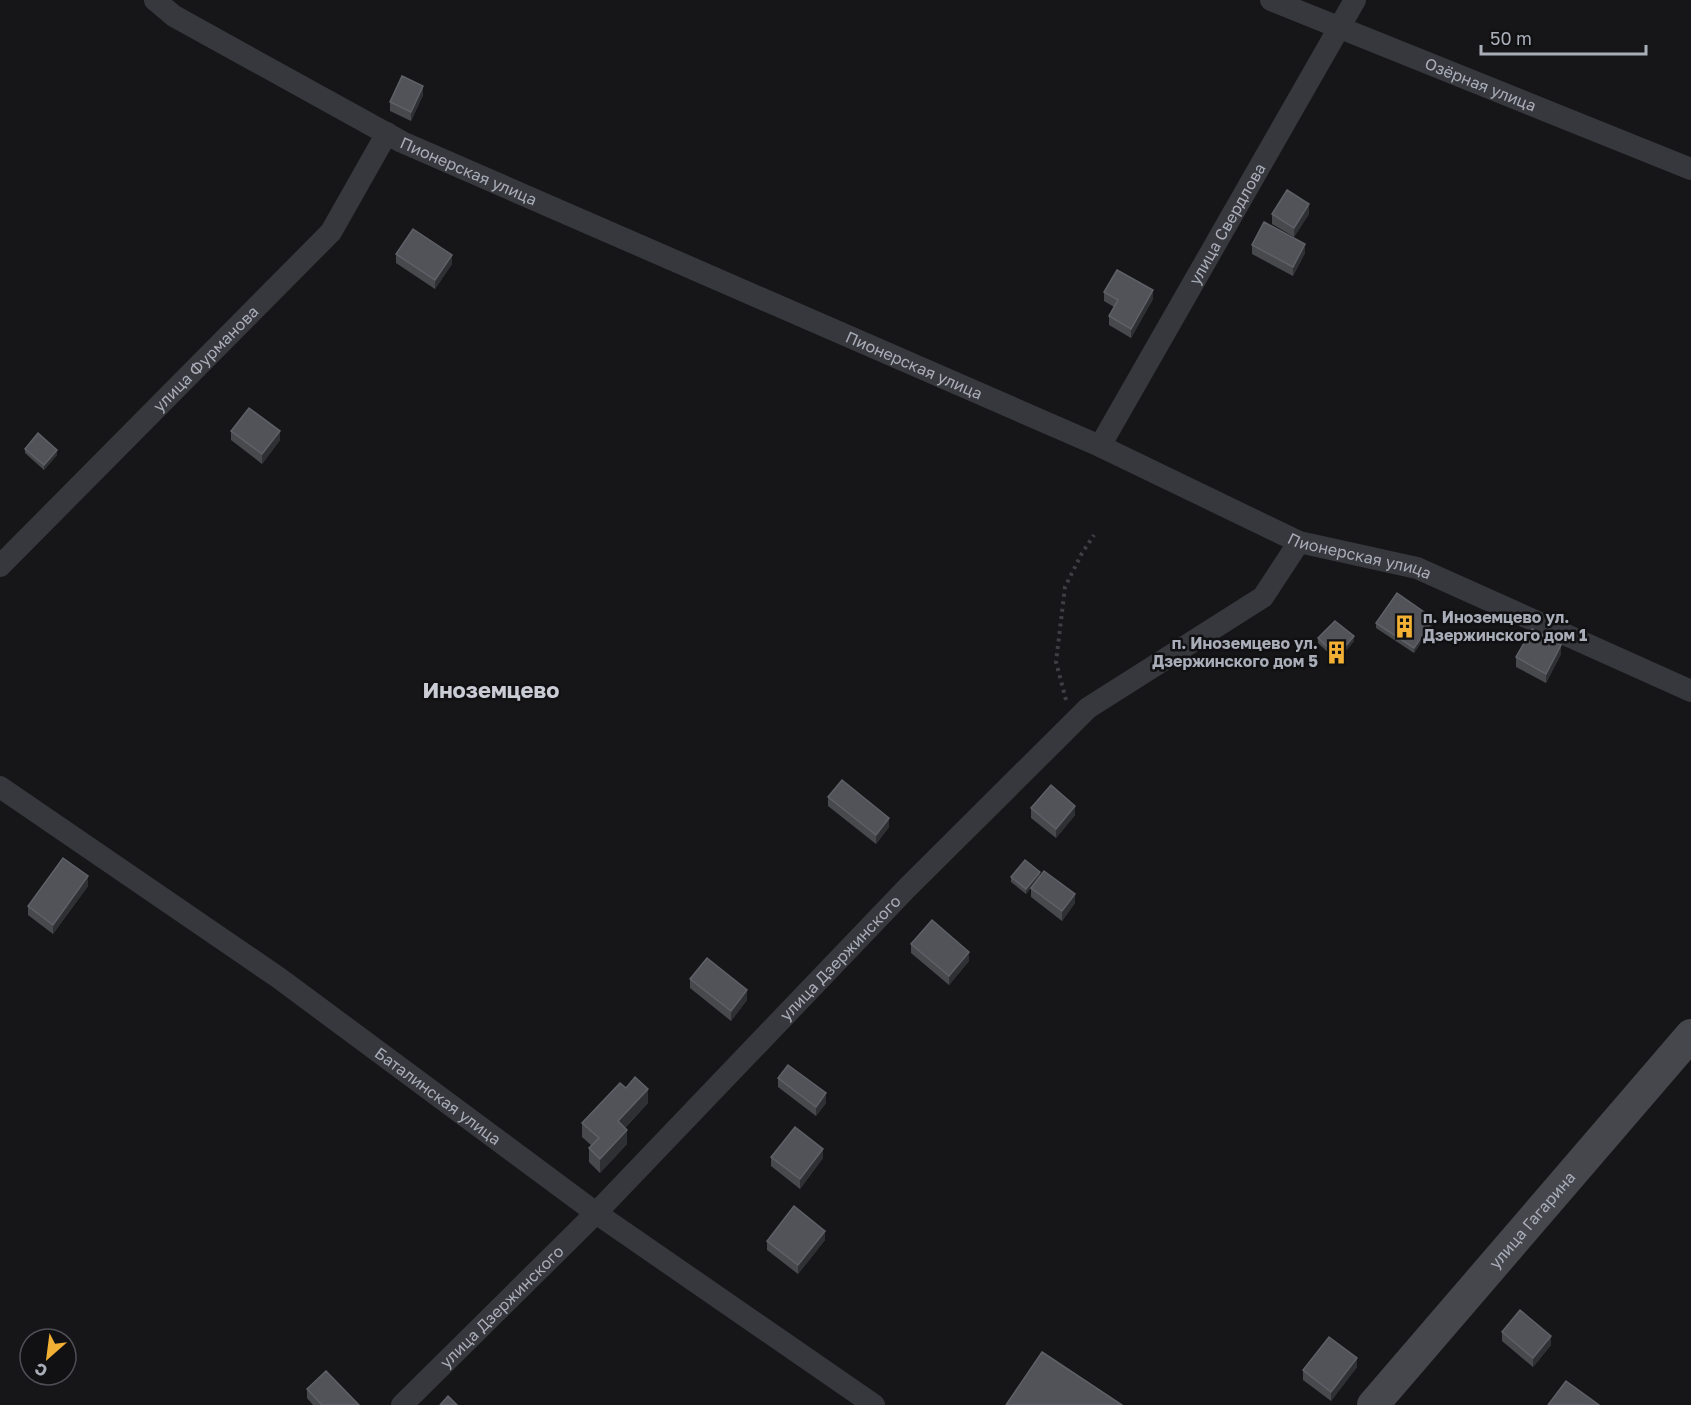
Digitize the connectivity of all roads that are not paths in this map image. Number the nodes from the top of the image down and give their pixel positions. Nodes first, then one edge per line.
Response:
1 (155, 0) edge
2 (1271, 0) edge
3 (1355, 0) edge
4 (1338, 29) junction
5 (387, 133) junction
6 (1691, 169) edge
7 (1100, 446) junction
8 (1299, 542) junction
9 (0, 566) edge
10 (1691, 691) edge
11 (0, 787) edge
12 (1691, 1035) edge
13 (596, 1213) junction
14 (402, 1405) edge
15 (874, 1405) edge
16 (1373, 1405) edge

1 - 5 street, Пионерская улица
2 - 4 street, Озёрная улица
3 - 4 street, улица Свердлова
4 - 6 street, Озёрная улица
4 - 7 street, улица Свердлова
5 - 7 street, Пионерская улица
5 - 9 street, улица Фурманова
7 - 8 street, Пионерская улица
8 - 10 street, Пионерская улица
8 - 13 street, улица Дзержинского
11 - 13 street, Баталинская улица
12 - 16 main road, улица Гагарина
13 - 14 street, улица Дзержинского
13 - 15 street, Баталинская улица

